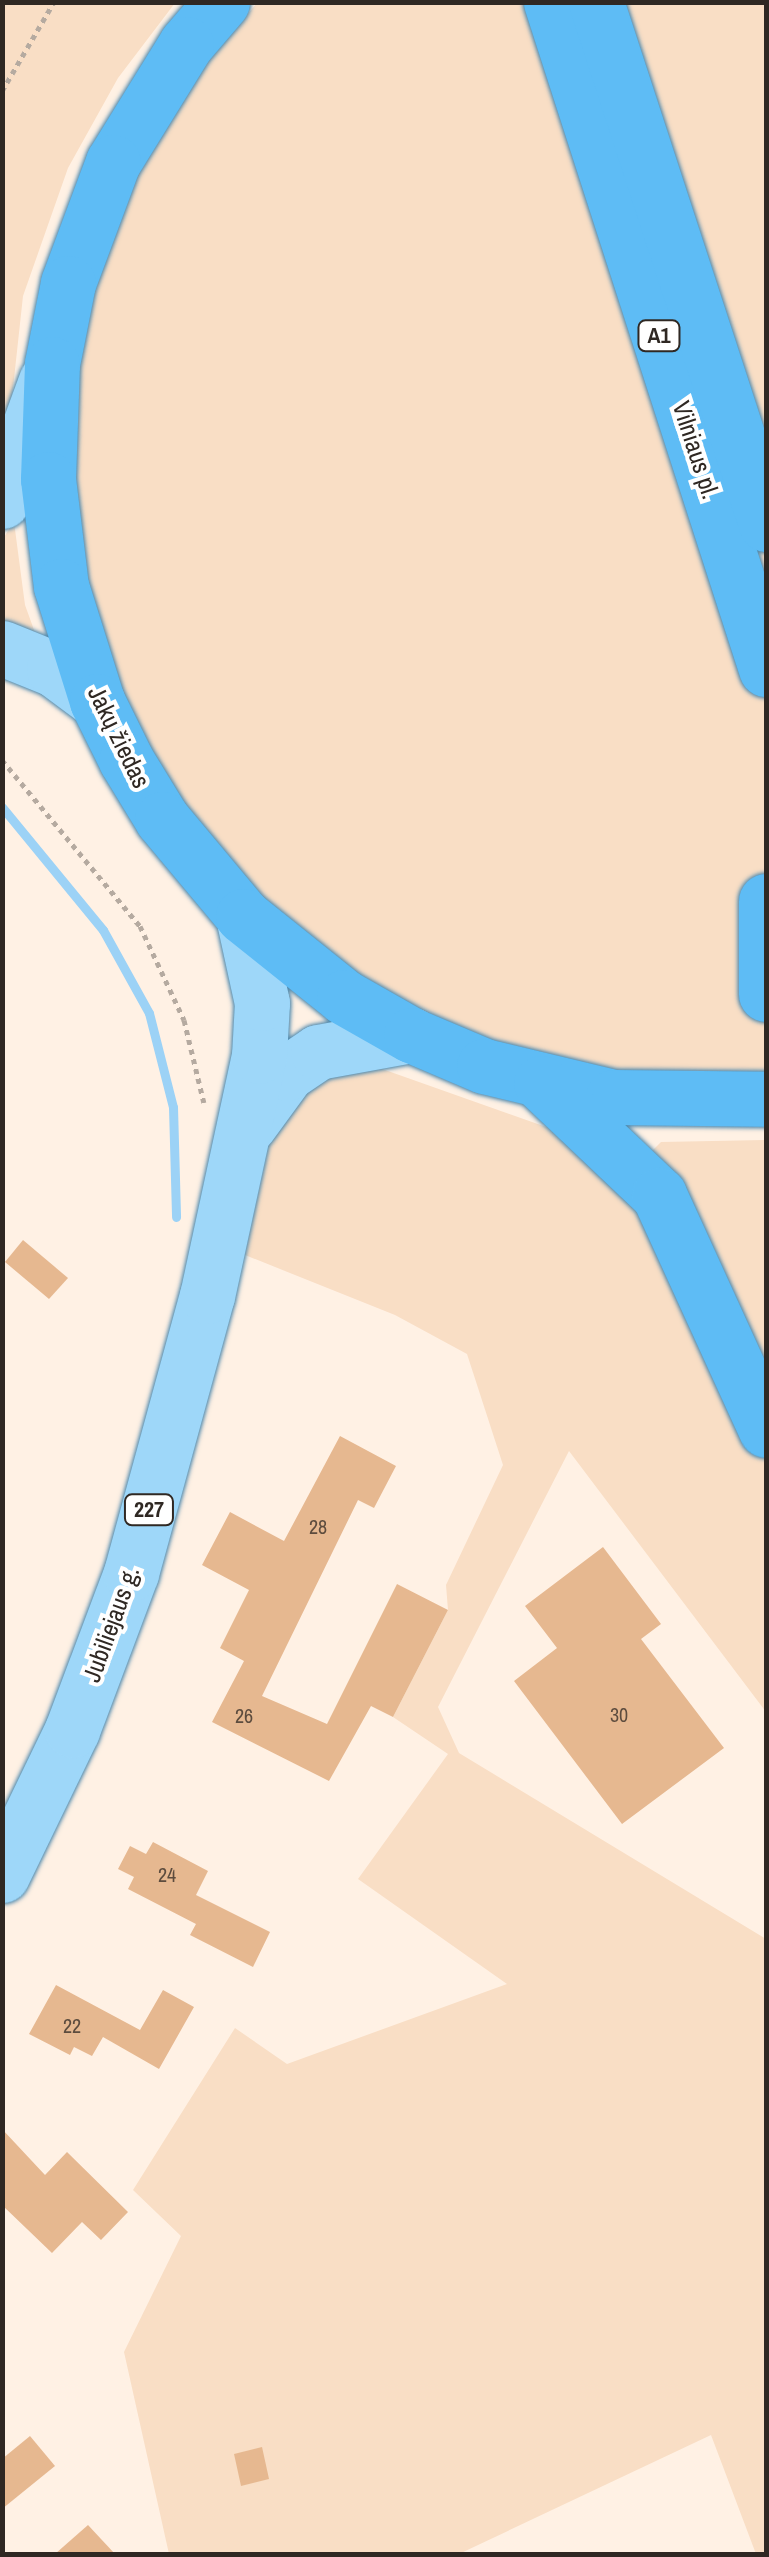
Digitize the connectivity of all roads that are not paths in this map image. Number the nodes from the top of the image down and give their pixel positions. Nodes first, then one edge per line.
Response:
1 (222, 2) edge
2 (551, 2) edge
3 (596, 2) edge
4 (52, 364) junction
5 (2, 501) edge
6 (766, 524) edge
7 (2, 648) edge
8 (766, 669) edge
9 (97, 701) junction
10 (766, 901) edge
11 (243, 916) junction
12 (766, 994) edge
13 (411, 1035) junction
14 (541, 1083) junction
15 (766, 1098) edge
16 (226, 1119) junction
17 (766, 1430) edge
18 (2, 1876) edge

1 - 4 highway, Jakų žiedas
2 - 8 highway, Vilniaus pl. / A1
3 - 6 highway, Vilniaus pl. / A1
4 - 5 main road
4 - 9 highway, Jakų žiedas
7 - 9 main road
9 - 11 highway, Jakų žiedas
10 - 12 highway
11 - 13 highway, Jakų žiedas
11 - 16 main road, 227
13 - 14 highway, Jakų žiedas
13 - 16 main road, 227
14 - 15 highway, Jakų žiedas
14 - 17 highway
16 - 18 main road, Jubiliejaus g. / 227

